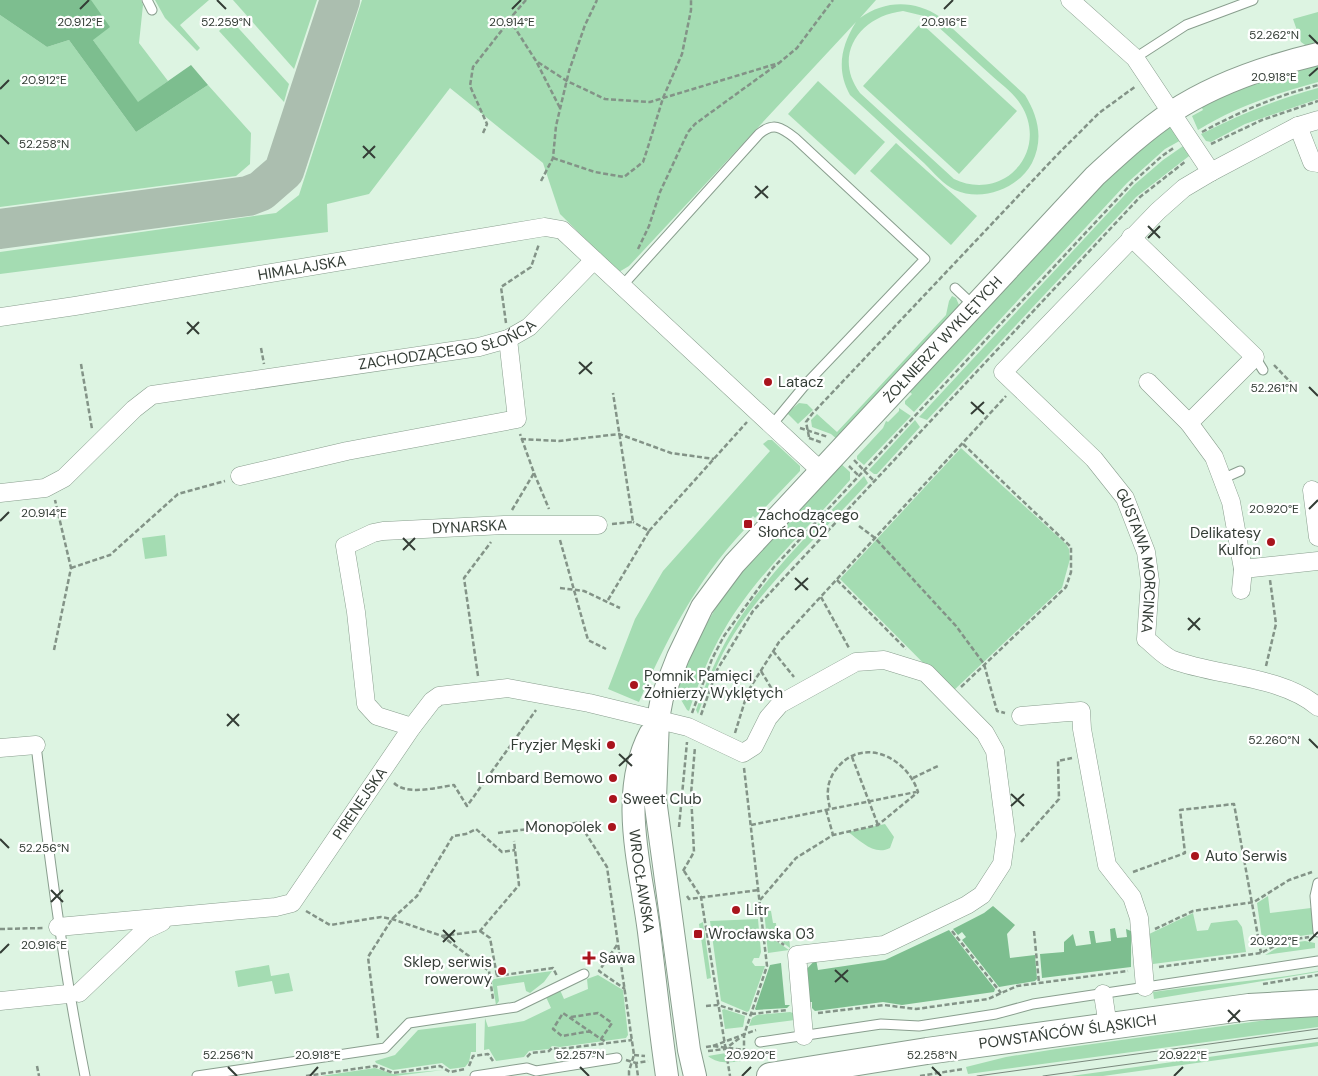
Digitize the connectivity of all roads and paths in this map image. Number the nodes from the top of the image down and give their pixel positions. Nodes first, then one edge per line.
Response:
1 (147, 0) edge
2 (526, 0) edge
3 (597, 0) edge
4 (691, 0) edge
5 (833, 0) edge
6 (1070, 0) edge
7 (1252, 0) edge
8 (152, 10) dead end
9 (514, 15) junction
10 (1318, 54) edge
11 (1135, 58) junction
12 (536, 61) junction
13 (779, 63) junction
14 (567, 82) junction
15 (1318, 85) edge
16 (663, 98) junction
17 (1318, 102) edge
18 (560, 108) junction
19 (1173, 112) junction
20 (1318, 120) edge
21 (1298, 126) junction
22 (483, 133) dead end
23 (1194, 145) junction
24 (553, 158) junction
25 (1315, 162) edge
26 (1211, 172) junction
27 (541, 181) dead end
28 (545, 227) junction
29 (1131, 237) junction
30 (594, 260) junction
31 (627, 280) junction
32 (955, 288) dead end
33 (974, 306) junction
34 (0, 317) edge
35 (508, 339) junction
36 (81, 364) dead end
37 (1148, 382) dead end
38 (1016, 385) junction
39 (613, 393) dead end
40 (756, 412) junction
41 (517, 419) junction
42 (1189, 423) junction
43 (771, 426) junction
44 (619, 434) junction
45 (521, 439) junction
46 (962, 443) junction
47 (95, 448) junction
48 (714, 459) junction
49 (821, 470) junction
50 (1240, 471) dead end
51 (534, 473) junction
52 (240, 476) joint
53 (859, 476) dead end
54 (1222, 479) junction
55 (51, 485) junction
56 (1312, 490) dead end
57 (0, 493) edge
58 (633, 522) junction
59 (504, 525) junction
60 (556, 525) junction
61 (598, 525) joint
62 (859, 526) dead end
63 (649, 531) junction
64 (1318, 537) edge
65 (875, 538) junction
66 (1318, 561) edge
67 (1269, 566) junction
68 (71, 568) junction
69 (1243, 569) junction
70 (837, 580) junction
71 (560, 588) dead end
72 (574, 588) junction
73 (1241, 590) dead end
74 (821, 597) junction
75 (608, 600) junction
76 (620, 608) dead end
77 (606, 649) dead end
78 (54, 650) dead end
79 (773, 651) junction
80 (856, 662) junction
81 (984, 664) junction
82 (760, 671) junction
83 (926, 673) junction
84 (1262, 682) junction
85 (805, 690) junction
86 (480, 693) junction
87 (545, 697) junction
88 (950, 697) junction
89 (780, 704) junction
90 (1318, 706) edge
91 (1021, 716) joint
92 (658, 719) junction
93 (412, 727) junction
94 (696, 730) junction
95 (36, 745) joint
96 (0, 748) edge
97 (737, 751) junction
98 (1088, 755) junction
99 (852, 757) junction
100 (386, 765) junction
101 (940, 766) dead end
102 (913, 778) junction
103 (918, 792) junction
104 (869, 801) junction
105 (830, 809) junction
106 (826, 810) junction
107 (583, 822) dead end
108 (751, 825) junction
109 (878, 825) junction
110 (585, 832) dead end
111 (498, 833) dead end
112 (833, 835) junction
113 (514, 841) dead end
114 (515, 850) junction
115 (1002, 864) junction
116 (1318, 870) edge
117 (1117, 878) junction
118 (682, 879) dead end
119 (1318, 883) edge
120 (759, 890) junction
121 (684, 893) dead end
122 (760, 900) junction
123 (292, 902) junction
124 (1252, 902) junction
125 (944, 916) junction
126 (169, 918) junction
127 (392, 918) junction
128 (58, 927) junction
129 (0, 929) edge
130 (763, 930) junction
131 (480, 931) junction
132 (1034, 931) dead end
133 (1318, 932) edge
134 (442, 936) junction
135 (1141, 936) junction
136 (1318, 936) edge
137 (618, 945) junction
138 (1261, 953) junction
139 (797, 955) junction
140 (1318, 961) edge
141 (1143, 963) junction
142 (584, 974) dead end
143 (497, 976) junction
144 (489, 977) junction
145 (1040, 983) junction
146 (561, 985) junction
147 (1146, 988) junction
148 (1318, 988) edge
149 (625, 990) junction
150 (74, 993) junction
151 (1001, 993) junction
152 (1103, 994) junction
153 (0, 1001) edge
154 (1318, 1002) edge
155 (706, 1006) dead end
156 (1249, 1006) junction
157 (801, 1008) junction
158 (494, 1010) junction
159 (751, 1014) junction
160 (570, 1018) junction
161 (1108, 1026) junction
162 (591, 1031) junction
163 (744, 1034) junction
164 (804, 1036) junction
165 (601, 1039) junction
166 (632, 1040) junction
167 (378, 1042) dead end
168 (760, 1042) dead end
169 (608, 1043) junction
170 (713, 1046) junction
171 (702, 1048) dead end
172 (725, 1049) junction
173 (744, 1050) junction
174 (705, 1052) dead end
175 (634, 1055) junction
176 (650, 1056) dead end
177 (617, 1058) joint
178 (370, 1060) dead end
179 (648, 1061) dead end
180 (748, 1061) dead end
181 (524, 1062) dead end
182 (632, 1062) junction
183 (636, 1063) junction
184 (498, 1064) dead end
185 (37, 1066) dead end
186 (363, 1068) junction
187 (963, 1069) dead end
188 (39, 1076) edge
189 (85, 1076) edge
190 (197, 1076) edge
191 (306, 1076) edge
192 (476, 1076) edge
193 (630, 1076) edge
194 (638, 1076) edge
195 (667, 1076) edge
196 (695, 1076) edge
197 (730, 1076) edge
198 (770, 1076) edge
199 (920, 1076) edge

1 - 8 lane
2 - 9 path
3 - 14 path
4 - 16 path
5 - 13 path
6 - 11 street
7 - 11 lane
9 - 12 path
9 - 22 path
10 - 19 street, ŻOŁNIERZY WYKLĘTYCH
11 - 19 street
12 - 14 path
12 - 18 path
13 - 16 path
13 - 31 path
14 - 16 path
14 - 18 path
15 - 23 path
16 - 24 path
17 - 23 path
18 - 24 path
19 - 23 street
19 - 33 street, ŻOŁNIERZY WYKLĘTYCH
20 - 21 street
21 - 25 street
21 - 26 street
23 - 26 street
23 - 53 path
23 - 94 path
24 - 27 path
26 - 29 street
28 - 30 street, HIMALAJSKA
28 - 34 street, HIMALAJSKA
28 - 35 path
29 - 38 street, GUSTAWA MORCINKA
29 - 42 street
30 - 31 street
30 - 35 street, ZACHODZĄCEGO SŁOŃCA
31 - 40 street
31 - 43 lane
32 - 33 lane
33 - 49 street, ŻOŁNIERZY WYKLĘTYCH
35 - 41 street
35 - 47 street, ZACHODZĄCEGO SŁOŃCA
36 - 47 path
37 - 42 street
38 - 46 path
38 - 84 street, GUSTAWA MORCINKA
39 - 44 path
40 - 43 street
40 - 48 path
41 - 45 path
41 - 52 street
42 - 54 street
43 - 49 street
44 - 45 path
44 - 48 path
44 - 58 path
45 - 51 path
46 - 65 path
46 - 81 path
47 - 55 street, ZACHODZĄCEGO SŁOŃCA
48 - 63 path
49 - 92 street, ŻOŁNIERZY WYKLĘTYCH
50 - 54 lane
51 - 59 path
51 - 60 path
52 - 68 path
54 - 69 street
55 - 57 street, ZACHODZĄCEGO SŁOŃCA
55 - 68 path
56 - 64 street
58 - 61 path
58 - 63 path
59 - 60 street, DYNARSKA
59 - 86 path
59 - 93 street, DYNARSKA
60 - 61 street, DYNARSKA
60 - 72 path
62 - 65 path
63 - 75 path
65 - 70 path
65 - 81 path
66 - 67 street
67 - 69 street
67 - 84 path
68 - 78 path
69 - 73 street
70 - 74 path
70 - 83 path
71 - 72 path
72 - 75 path
72 - 77 path
74 - 79 path
74 - 80 path
75 - 76 path
79 - 82 path
79 - 85 path
80 - 83 street
80 - 85 street
81 - 88 path
81 - 91 path
82 - 89 path
82 - 97 path
83 - 88 street
84 - 90 street, GUSTAWA MORCINKA
85 - 89 street
86 - 87 street, PIRENEJSKA
86 - 93 street, PIRENEJSKA
87 - 92 street, PIRENEJSKA
87 - 100 path
88 - 115 street
89 - 97 street
91 - 98 street
92 - 94 street, PIRENEJSKA
92 - 195 street, WROCŁAWSKA
92 - 196 street, WROCŁAWSKA
93 - 100 street, PIRENEJSKA
94 - 97 street, PIRENEJSKA
94 - 118 path
95 - 96 street
95 - 128 lane
97 - 108 path
98 - 115 path
98 - 117 street
99 - 102 path
99 - 104 path
99 - 105 path
100 - 123 street, PIRENEJSKA
101 - 102 path
102 - 103 path
103 - 104 path
103 - 109 path
104 - 105 path
104 - 109 path
105 - 106 path
106 - 108 path
106 - 112 path
107 - 111 path
108 - 120 path
109 - 112 path
110 - 137 path
112 - 122 path
113 - 114 path
114 - 127 path
114 - 131 path
115 - 125 street
116 - 124 path
117 - 124 path
117 - 135 street
119 - 133 lane
120 - 121 path
120 - 122 path
122 - 130 path
123 - 126 street
123 - 127 path
124 - 135 path
124 - 138 path
125 - 139 street
125 - 151 path
126 - 128 street
126 - 150 street
127 - 134 path
127 - 167 path
128 - 129 path
128 - 150 lane
130 - 139 path
130 - 159 path
131 - 134 path
131 - 143 path
132 - 145 path
134 - 144 path
135 - 141 street
136 - 138 path
137 - 149 path
137 - 149 path
138 - 141 path
139 - 157 street
140 - 147 lane
141 - 145 path
141 - 147 street
142 - 146 lane
143 - 144 path
143 - 146 path
144 - 158 path
145 - 151 path
146 - 158 lane
147 - 152 lane
148 - 156 main road, POWSTAŃCÓW ŚLĄSKICH
149 - 166 path
150 - 153 street
150 - 189 lane
151 - 157 path
152 - 161 street
152 - 164 lane
154 - 156 main road, POWSTAŃCÓW ŚLĄSKICH
155 - 159 path
156 - 161 main road, POWSTAŃCÓW ŚLĄSKICH
157 - 159 path
157 - 164 street
158 - 190 lane
159 - 163 path
160 - 162 path
160 - 162 path
160 - 165 path
161 - 198 main road, POWSTAŃCÓW ŚLĄSKICH
162 - 165 path
163 - 170 path
163 - 172 path
163 - 173 path
164 - 168 lane
165 - 169 path
166 - 169 path
166 - 175 path
169 - 181 path
170 - 171 path
170 - 172 path
172 - 173 path
172 - 174 path
172 - 197 path
173 - 180 path
175 - 176 path
175 - 182 path
177 - 182 path
177 - 192 lane
178 - 186 path
179 - 183 path
182 - 183 path
182 - 193 path
183 - 194 path
184 - 186 path
185 - 188 path
186 - 191 path
187 - 199 path

